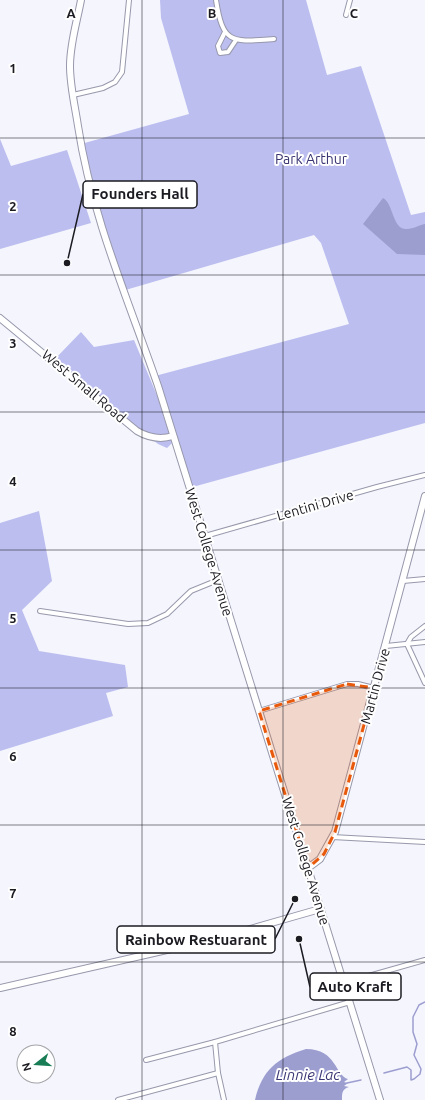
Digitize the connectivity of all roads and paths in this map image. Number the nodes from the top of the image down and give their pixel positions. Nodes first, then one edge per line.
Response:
1 (81, 0) edge
2 (129, 0) edge
3 (216, 0) edge
4 (350, 0) edge
5 (346, 15) dead end
6 (225, 32) junction
7 (274, 38) dead end
8 (236, 40) junction
9 (73, 95) junction
10 (0, 318) edge
11 (173, 436) junction
12 (425, 475) edge
13 (425, 496) edge
14 (205, 536) junction
15 (425, 579) edge
16 (218, 580) junction
17 (403, 581) junction
18 (40, 611) dead end
19 (425, 626) edge
20 (425, 642) edge
21 (407, 644) junction
22 (386, 646) junction
23 (425, 683) edge
24 (374, 688) junction
25 (259, 711) junction
26 (332, 838) junction
27 (425, 842) edge
28 (308, 868) junction
29 (320, 909) junction
30 (425, 960) edge
31 (344, 983) junction
32 (0, 988) edge
33 (350, 1002) junction
34 (215, 1042) junction
35 (146, 1060) dead end
36 (218, 1073) junction
37 (118, 1100) edge
38 (224, 1100) edge
39 (380, 1100) edge

1 - 9 street, West College Avenue
2 - 9 street
3 - 6 street
4 - 5 street
6 - 8 street
6 - 8 street
7 - 8 street
9 - 11 street, West College Avenue
10 - 11 street, West Small Road
11 - 14 street, West College Avenue
12 - 14 street, Lentini Drive
13 - 17 street, Martin Drive
14 - 16 street, West College Avenue
15 - 17 street
16 - 18 street
16 - 25 street, West College Avenue
17 - 22 street, Martin Drive
19 - 21 street
20 - 21 street
21 - 22 street
21 - 23 street
22 - 24 street, Martin Drive
24 - 25 street
24 - 26 street, Martin Drive
25 - 28 street, West College Avenue
26 - 27 street
26 - 28 street, Martin Drive
28 - 29 street, West College Avenue
29 - 31 street, West College Avenue
29 - 32 street
30 - 31 street
31 - 33 street, West College Avenue
33 - 34 street
33 - 39 street, West College Avenue
34 - 35 street
34 - 36 street
36 - 37 street
36 - 38 street

